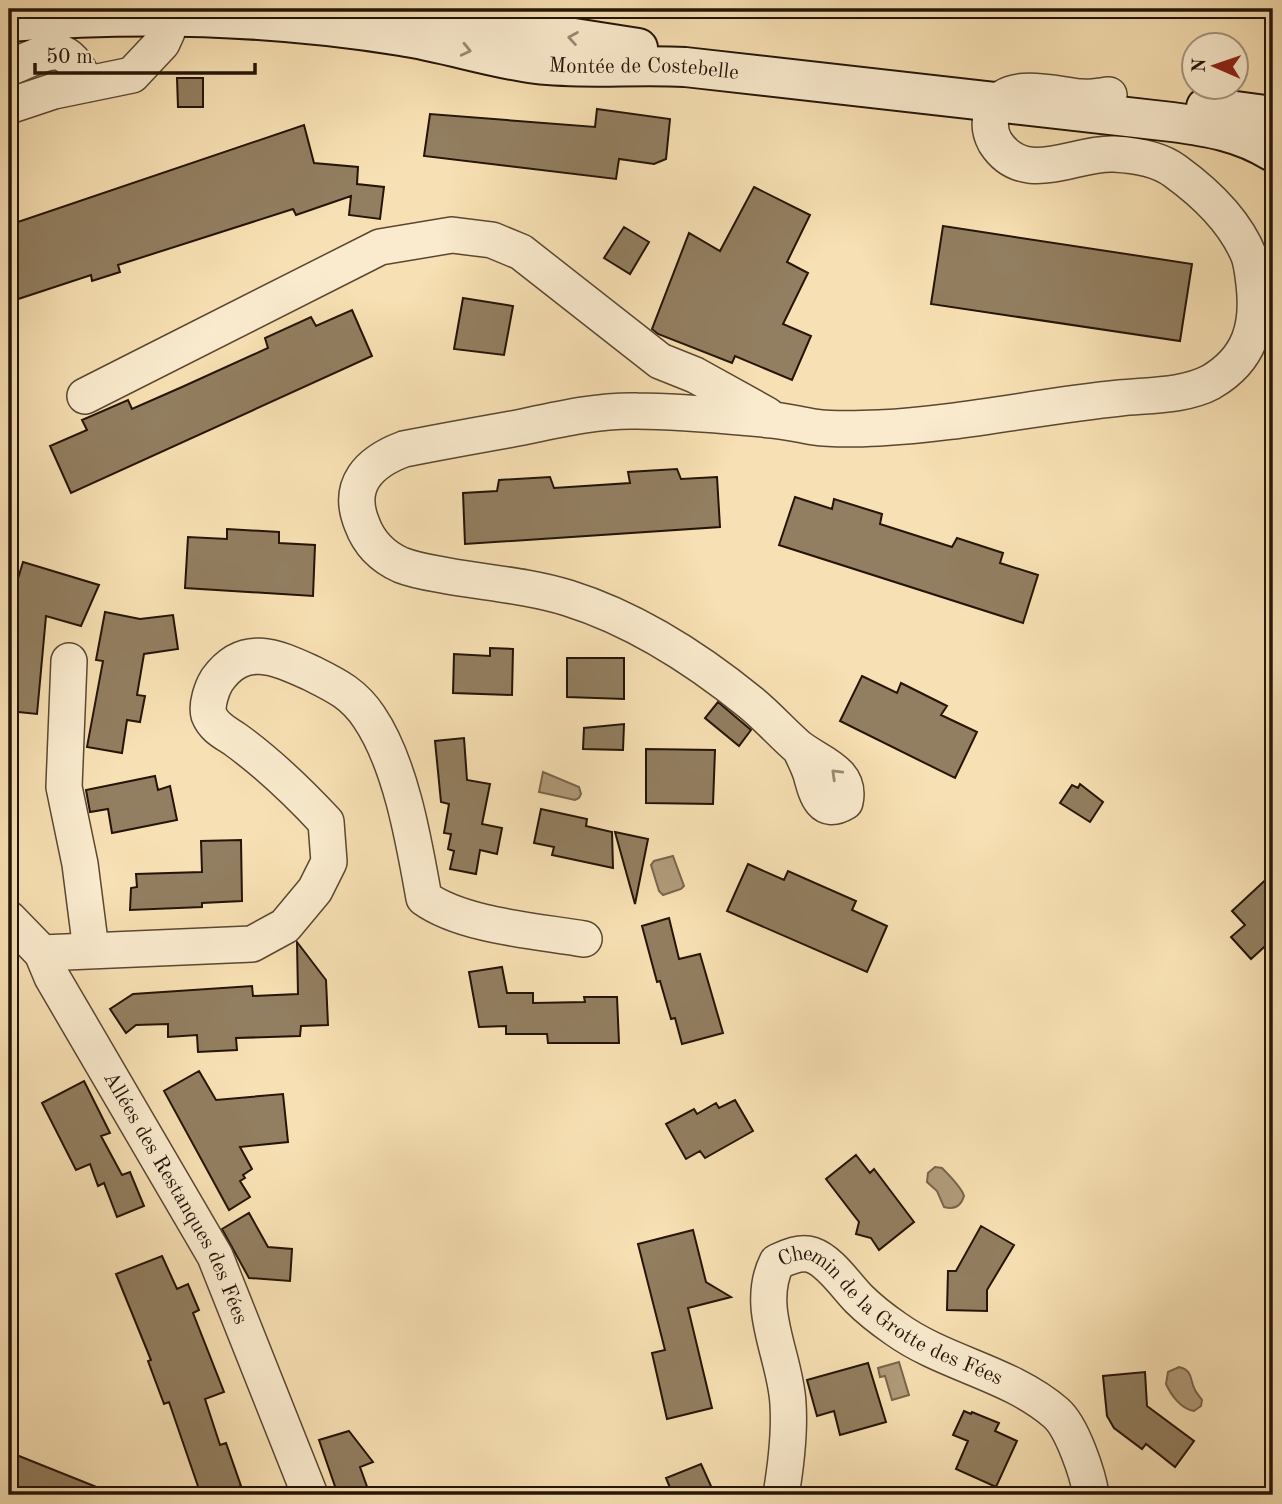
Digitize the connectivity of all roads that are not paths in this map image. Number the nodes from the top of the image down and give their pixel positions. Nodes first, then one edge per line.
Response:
1 (357, 9) edge
2 (169, 12) edge
3 (65, 13) edge
4 (410, 20) edge
5 (9, 22) edge
6 (9, 68) edge
7 (86, 84) junction
8 (1109, 95) junction
9 (996, 103) junction
10 (9, 106) edge
11 (1273, 116) edge
12 (1273, 152) edge
13 (85, 396) dead end
14 (776, 420) junction
15 (69, 661) dead end
16 (800, 748) dead end
17 (9, 919) edge
18 (584, 939) dead end
19 (91, 950) junction
20 (42, 953) junction
21 (310, 1495) edge
22 (781, 1495) edge
23 (1091, 1495) edge

1 - 4 main road, Montée de Costebelle
2 - 3 main road, Montée de Costebelle
2 - 4 main road, Montée de Costebelle
2 - 7 street
3 - 5 main road, Montée de Costebelle
8 -> 4 main road, Montée de Costebelle
4 -> 9 main road, Montée de Costebelle
6 - 7 street
7 - 10 street
8 - 9 street
8 - 11 main road, Montée de Costebelle
9 - 12 main road, Montée de Costebelle
9 - 14 street
13 - 14 street
14 - 16 street
15 - 19 street
17 - 20 street, Allées des Restanques des Fées
18 - 19 street
19 - 20 street
20 - 21 street, Allées des Restanques des Fées
22 - 23 street, Chemin de la Grotte des Fées

